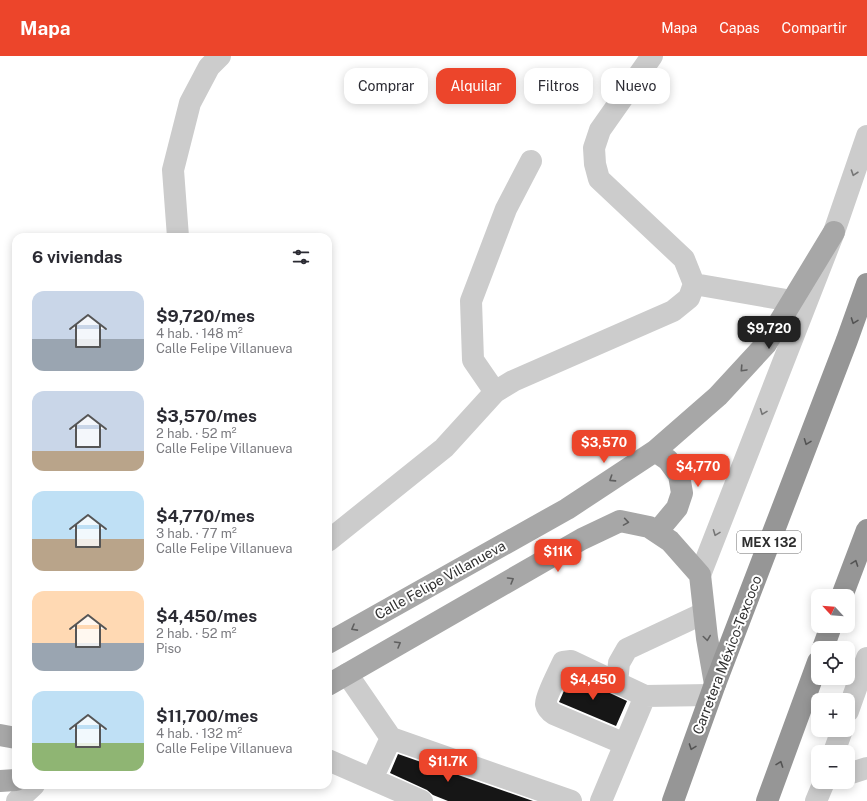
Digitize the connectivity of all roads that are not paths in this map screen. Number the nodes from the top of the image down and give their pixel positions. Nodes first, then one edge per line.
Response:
1 (220, 56) edge
2 (652, 56) edge
3 (867, 136) edge
4 (531, 161) dead end
5 (834, 232) junction
6 (178, 233) edge
7 (694, 284) junction
8 (867, 284) edge
9 (792, 301) junction
10 (495, 392) junction
11 (655, 451) junction
12 (867, 530) edge
13 (657, 532) junction
14 (332, 538) edge
15 (700, 575) junction
16 (845, 589) edge
17 (704, 613) junction
18 (332, 641) edge
19 (867, 658) edge
20 (347, 674) junction
21 (811, 681) edge
22 (332, 683) edge
23 (617, 683) junction
24 (862, 688) edge
25 (712, 689) junction
26 (645, 696) junction
27 (855, 700) edge
28 (0, 735) edge
29 (12, 737) edge
30 (391, 738) junction
31 (625, 744) junction
32 (332, 762) edge
33 (867, 768) edge
34 (855, 772) edge
35 (372, 779) junction
36 (12, 780) edge
37 (0, 781) edge
38 (30, 789) edge
39 (821, 789) edge
40 (17, 801) edge
41 (422, 801) edge
42 (571, 801) edge
43 (601, 801) edge
44 (673, 801) edge
45 (767, 801) edge
46 (816, 801) edge

1 - 6 street
2 - 7 street
3 -> 5 street
4 - 10 street
5 - 9 main road, Calle Felipe Villanueva
5 -> 15 street
7 - 9 street
7 - 10 street
8 -> 25 highway, Carretera México-Texcoco / MEX 132
9 -> 11 main road, Calle Felipe Villanueva
10 - 14 street
11 - 13 main road
11 -> 18 main road, Calle Felipe Villanueva
16 -> 12 highway
13 - 15 main road
20 -> 13 main road
15 - 17 main road
17 - 23 street
17 -> 25 main road
19 - 24 street
20 - 22 main road
20 - 30 street
45 -> 21 highway
23 - 26 street
23 - 31 street
24 - 27 street
25 - 26 street
25 -> 44 highway, Carretera México-Texcoco / MEX 132
26 - 31 street
28 - 29 main road
30 - 35 street
30 - 42 street
31 - 43 street
32 - 35 street
33 - 34 street
35 - 41 street
36 - 37 main road
38 - 40 street
39 - 46 street

